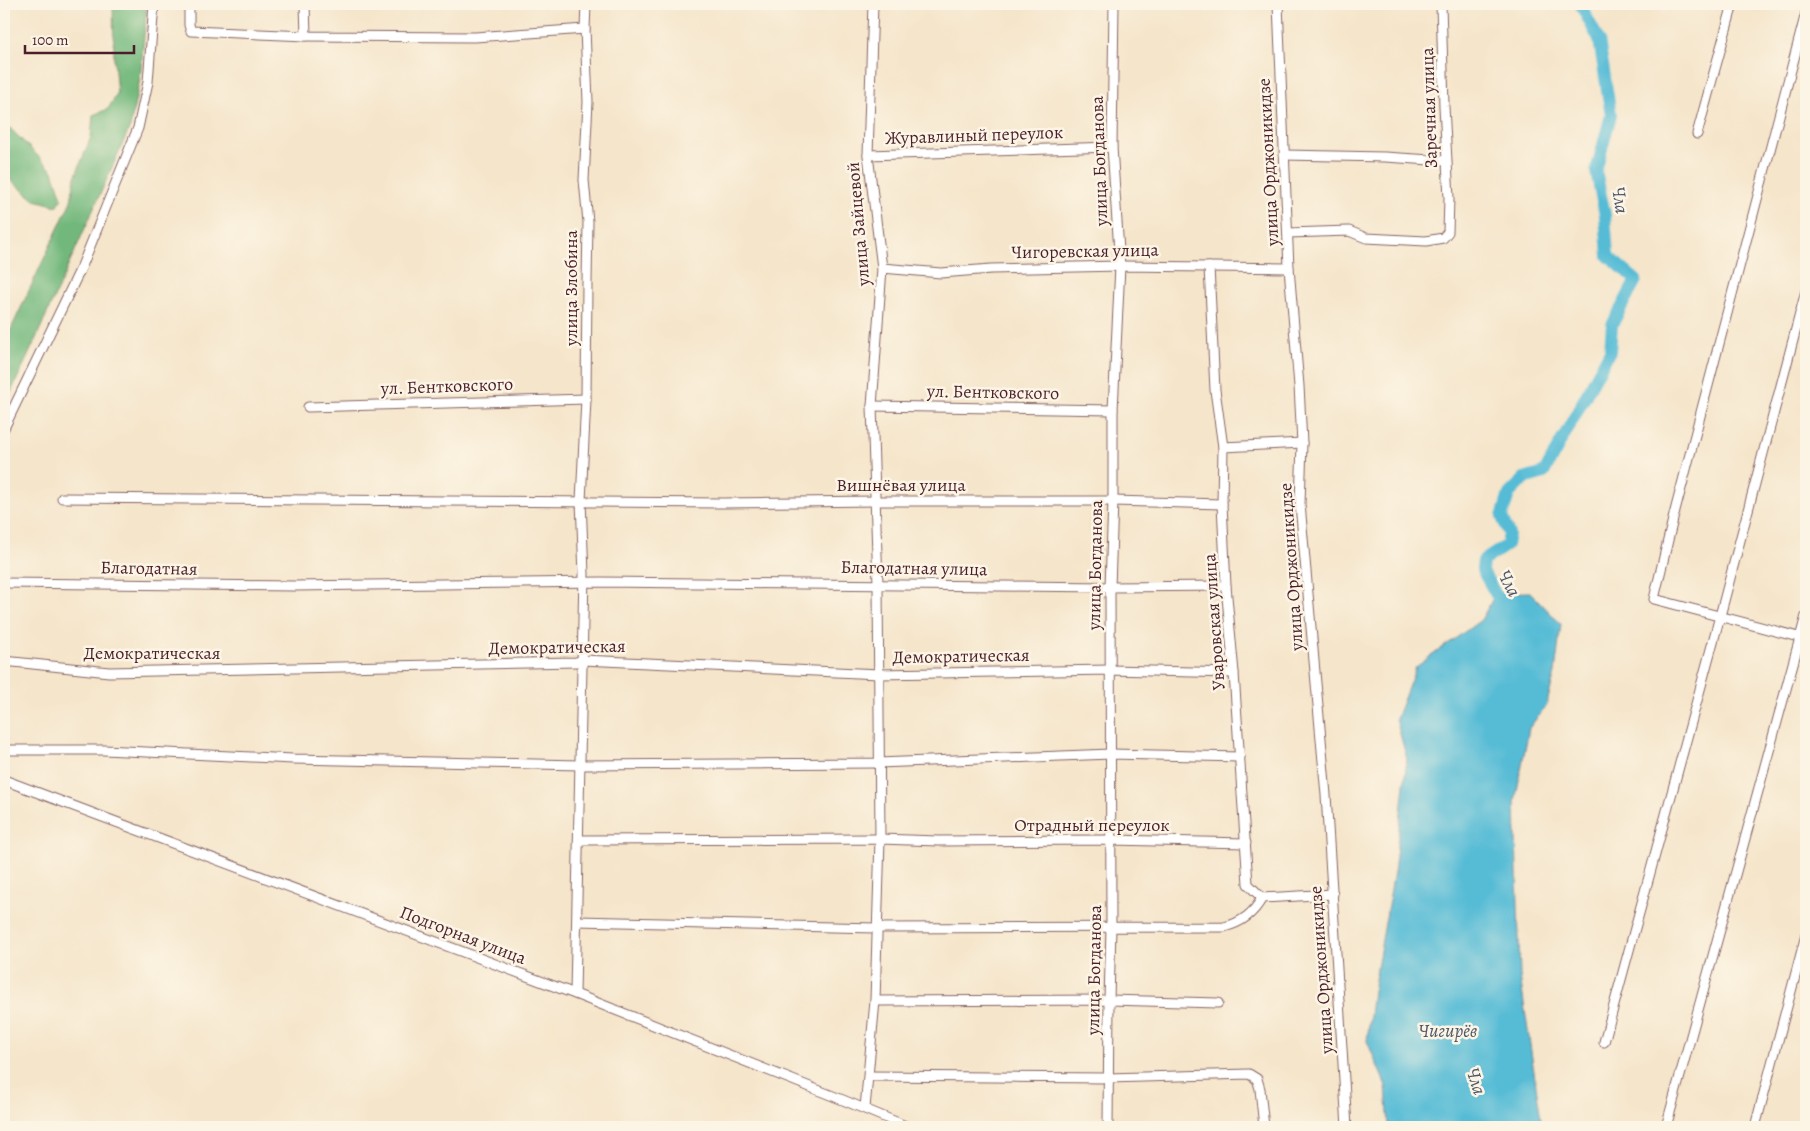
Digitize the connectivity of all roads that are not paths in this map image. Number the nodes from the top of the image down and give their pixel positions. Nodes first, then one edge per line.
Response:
1 (154, 4) edge
2 (189, 4) edge
3 (305, 4) edge
4 (586, 4) edge
5 (872, 4) edge
6 (1114, 4) edge
7 (1278, 4) edge
8 (1442, 4) edge
9 (1733, 4) edge
10 (1806, 12) edge
11 (585, 29) junction
12 (306, 36) junction
13 (1697, 134) dead end
14 (1112, 147) junction
15 (868, 155) junction
16 (1284, 155) junction
17 (1446, 161) junction
18 (1288, 233) junction
19 (1120, 266) junction
20 (1209, 267) junction
21 (882, 268) junction
22 (1290, 268) junction
23 (1806, 291) edge
24 (586, 399) junction
25 (872, 406) junction
26 (308, 407) dead end
27 (1113, 410) junction
28 (4, 428) edge
29 (1302, 443) junction
30 (1223, 447) junction
31 (62, 498) dead end
32 (581, 501) junction
33 (876, 501) junction
34 (1114, 501) junction
35 (1222, 504) junction
36 (584, 578) junction
37 (4, 583) edge
38 (878, 584) junction
39 (1110, 586) junction
40 (1226, 586) junction
41 (1720, 616) junction
42 (1806, 616) edge
43 (1803, 638) edge
44 (583, 660) junction
45 (4, 661) edge
46 (1110, 670) junction
47 (1234, 673) junction
48 (879, 674) junction
49 (4, 750) edge
50 (1111, 754) junction
51 (1240, 757) junction
52 (878, 763) junction
53 (580, 765) junction
54 (4, 780) edge
55 (880, 838) junction
56 (579, 840) junction
57 (1111, 840) junction
58 (1246, 843) junction
59 (1332, 894) junction
60 (1262, 898) junction
61 (577, 921) junction
62 (876, 928) junction
63 (1111, 928) junction
64 (1806, 935) edge
65 (575, 994) junction
66 (875, 1000) junction
67 (1109, 1000) junction
68 (1218, 1003) dead end
69 (1604, 1042) dead end
70 (869, 1076) junction
71 (1108, 1078) junction
72 (865, 1108) junction
73 (908, 1127) edge
74 (1108, 1127) edge
75 (1264, 1127) edge
76 (1347, 1127) edge
77 (1666, 1127) edge
78 (1755, 1127) edge

1 - 28 street
2 - 12 street
3 - 12 street
4 - 11 street, улица Злобина
5 - 15 street, улица Зайцевой
6 - 14 street, улица Богданова
7 - 16 street, улица Орджоникидзе
8 - 17 street, Заречная улица
9 - 13 street
10 - 41 street
11 - 12 street
11 - 24 street, улица Злобина
14 - 15 street, Журавлиный переулок
14 - 19 street, улица Богданова
15 - 21 street, улица Зайцевой
16 - 17 street
16 - 18 street, улица Орджоникидзе
17 - 18 street, Заречная улица
18 - 22 street, улица Орджоникидзе
19 - 20 street, Чигоревская улица
19 - 21 street, Чигоревская улица
19 - 27 street, улица Богданова
20 - 22 street, Чигоревская улица
20 - 30 street, Уваровская улица
21 - 25 street, улица Зайцевой
22 - 29 street, улица Орджоникидзе
23 - 41 street
24 - 26 street, ул. Бентковского
24 - 32 street, улица Злобина
25 - 27 street, ул. Бентковского
25 - 33 street, улица Зайцевой
27 - 34 street, улица Богданова
29 - 30 street
29 - 59 street, улица Орджоникидзе
30 - 35 street, Уваровская улица
31 - 32 street, Вишнёвая улица
32 - 33 street, Вишнёвая улица
32 - 36 street, улица Злобина
33 - 34 street, Вишнёвая улица
33 - 38 street, улица Зайцевой
34 - 35 street, Вишнёвая улица
34 - 39 street, улица Богданова
35 - 40 street, Уваровская улица
36 - 37 street, Благодатная
36 - 38 street, Благодатная улица
36 - 44 street, улица Злобина
38 - 39 street, Благодатная улица
38 - 48 street, улица Зайцевой
39 - 40 street, Благодатная улица
39 - 46 street, улица Богданова
40 - 47 street, Уваровская улица
41 - 43 street
41 - 69 street
42 - 43 street
43 - 77 street
44 - 45 street, Демократическая
44 - 48 street, Демократическая
44 - 53 street, улица Злобина
46 - 47 street, Демократическая
46 - 48 street, Демократическая
46 - 50 street, улица Богданова
47 - 51 street, Уваровская улица
48 - 52 street, улица Зайцевой
49 - 53 street
50 - 51 street
50 - 52 street
50 - 57 street, улица Богданова
51 - 58 street, Уваровская улица
52 - 53 street
52 - 55 street, улица Зайцевой
53 - 56 street, улица Злобина
54 - 65 street, Подгорная улица
55 - 56 street, Отрадный переулок
55 - 57 street, Отрадный переулок
55 - 62 street, улица Зайцевой
56 - 61 street, улица Злобина
57 - 58 street, Отрадный переулок
57 - 63 street, улица Богданова
58 - 60 street, Уваровская улица
59 - 60 street
59 - 76 street, улица Орджоникидзе
60 - 63 street
61 - 62 street
61 - 65 street, улица Злобина
62 - 63 street
62 - 66 street, улица Зайцевой
63 - 67 street, улица Богданова
64 - 78 street
65 - 72 street, Подгорная улица
66 - 67 street
66 - 70 street, улица Зайцевой
67 - 68 street
67 - 71 street, улица Богданова
70 - 71 street
70 - 72 street, улица Зайцевой
71 - 74 street, улица Богданова
71 - 75 street
72 - 73 street, Подгорная улица

